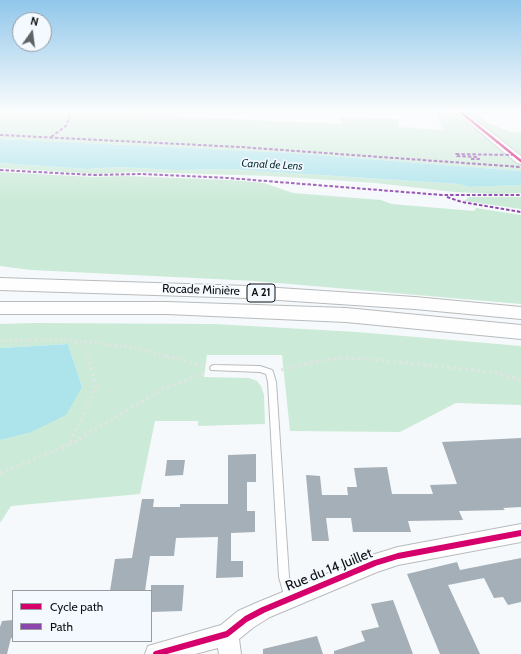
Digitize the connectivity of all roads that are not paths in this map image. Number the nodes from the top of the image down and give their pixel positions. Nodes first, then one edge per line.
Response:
1 (495, 141) edge
2 (521, 161) edge
3 (0, 272) edge
4 (0, 284) edge
5 (177, 289) junction
6 (0, 308) edge
7 (168, 308) junction
8 (521, 313) edge
9 (0, 316) edge
10 (521, 332) edge
11 (214, 368) road end
12 (521, 533) edge
13 (290, 599) junction
14 (228, 644) edge
15 (156, 654) edge

1 - 2 street
3 - 5 highway
4 - 5 highway, Rocade Minière / A 21
5 - 8 highway, Rocade Minière / A 21
6 - 7 highway, Rocade Minière / A 21
7 - 9 highway
7 - 10 highway, Rocade Minière / A 21
11 - 13 lane
12 - 13 street, Rue du 14 Juillet
13 - 14 street, Rue du 14 Juillet
14 - 15 street, Rue du 14 Juillet

